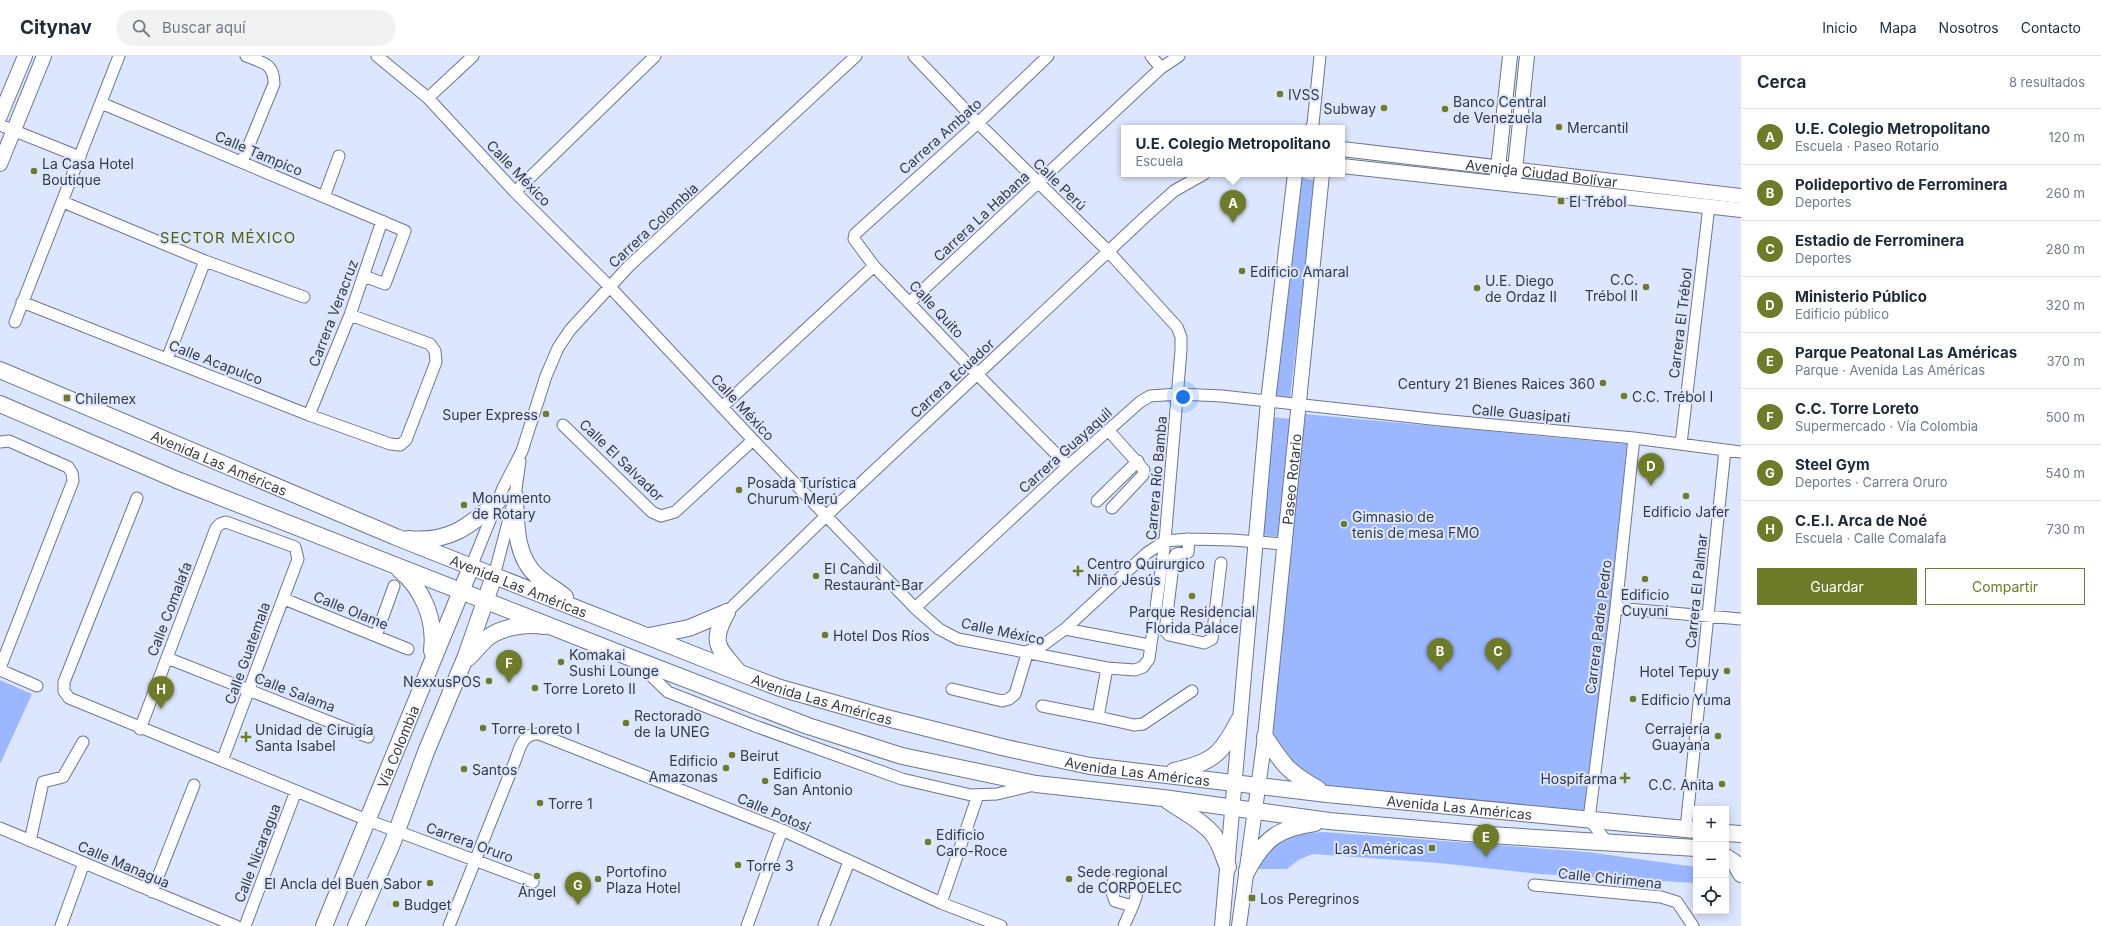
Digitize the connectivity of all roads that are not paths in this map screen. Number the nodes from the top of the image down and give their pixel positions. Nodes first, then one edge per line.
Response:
1 (25, 56) edge
2 (44, 56) edge
3 (119, 56) edge
4 (246, 56) edge
5 (378, 56) edge
6 (473, 56) edge
7 (655, 56) edge
8 (856, 56) edge
9 (914, 56) edge
10 (1048, 56) edge
11 (1152, 56) edge
12 (1179, 56) edge
13 (1320, 56) edge
14 (1510, 56) edge
15 (1527, 56) edge
16 (1161, 68) junction
17 (428, 98) junction
18 (101, 103) junction
19 (0, 116) edge
20 (978, 123) junction
21 (1313, 125) edge
22 (6, 128) edge
23 (1345, 149) edge
24 (339, 156) dead end
25 (80, 157) junction
26 (242, 162) junction
27 (0, 164) edge
28 (1345, 166) edge
29 (1497, 176) junction
30 (1199, 177) edge
31 (1294, 177) edge
32 (1322, 177) edge
33 (1514, 177) junction
34 (1038, 183) junction
35 (515, 192) junction
36 (1741, 196) edge
37 (324, 197) junction
38 (63, 202) junction
39 (1709, 206) junction
40 (1741, 210) edge
41 (382, 221) junction
42 (854, 239) joint
43 (1108, 251) junction
44 (205, 261) junction
45 (874, 266) junction
46 (364, 276) junction
47 (610, 287) junction
48 (304, 297) dead end
49 (22, 302) junction
50 (910, 302) junction
51 (350, 315) junction
52 (15, 322) dead end
53 (1181, 337) joint
54 (167, 359) junction
55 (0, 370) edge
56 (977, 374) junction
57 (1178, 394) junction
58 (1268, 400) junction
59 (0, 404) edge
60 (1298, 405) junction
61 (722, 407) junction
62 (309, 415) junction
63 (563, 425) dead end
64 (1108, 430) junction
65 (1634, 438) junction
66 (753, 440) junction
67 (1, 441) edge
68 (1680, 444) junction
69 (1725, 450) junction
70 (522, 451) junction
71 (1741, 452) edge
72 (1138, 461) junction
73 (1068, 466) junction
74 (515, 496) junction
75 (137, 498) dead end
76 (497, 502) junction
77 (1098, 502) dead end
78 (1112, 508) dead end
79 (827, 515) junction
80 (396, 537) junction
81 (1189, 539) junction
82 (1255, 540) junction
83 (1165, 541) junction
84 (1284, 544) junction
85 (298, 554) joint
86 (391, 563) junction
87 (1221, 563) dead end
88 (471, 567) junction
89 (494, 576) junction
90 (394, 586) dead end
91 (461, 591) junction
92 (284, 598) junction
93 (486, 600) junction
94 (915, 608) junction
95 (1616, 608) junction
96 (581, 610) junction
97 (727, 612) junction
98 (1709, 615) junction
99 (1741, 618) edge
100 (1064, 629) junction
101 (562, 630) junction
102 (376, 636) junction
103 (649, 636) junction
104 (1149, 645) junction
105 (408, 648) dead end
106 (1028, 651) junction
107 (167, 658) junction
108 (634, 659) junction
109 (463, 663) junction
110 (430, 666) junction
111 (1143, 667) joint
112 (1107, 668) junction
113 (0, 669) edge
114 (740, 673) junction
115 (37, 686) dead end
116 (952, 689) dead end
117 (250, 690) junction
118 (1192, 691) dead end
119 (1042, 706) dead end
120 (1098, 717) junction
121 (1239, 720) junction
122 (140, 729) junction
123 (368, 737) dead end
124 (1265, 737) junction
125 (83, 742) dead end
126 (222, 761) junction
127 (1164, 774) junction
128 (1235, 782) junction
129 (1036, 784) junction
130 (194, 785) dead end
131 (1260, 785) junction
132 (296, 791) junction
133 (1327, 794) junction
134 (978, 795) junction
135 (1163, 798) junction
136 (1233, 807) junction
137 (1256, 810) junction
138 (1589, 819) junction
139 (367, 820) junction
140 (1329, 821) junction
141 (0, 828) edge
142 (782, 830) junction
143 (1691, 830) edge
144 (396, 832) junction
145 (1729, 833) edge
146 (1741, 834) edge
147 (30, 841) junction
148 (1607, 842) junction
149 (1693, 848) edge
150 (1729, 850) edge
151 (1741, 852) edge
152 (1729, 859) edge
153 (476, 860) junction
154 (849, 862) junction
155 (84, 863) junction
156 (1228, 867) junction
157 (1247, 871) junction
158 (1741, 874) edge
159 (532, 882) dead end
160 (1534, 884) dead end
161 (152, 892) junction
162 (941, 902) junction
163 (1132, 906) dead end
164 (824, 925) dead end
165 (61, 926) edge
166 (236, 926) edge
167 (245, 926) edge
168 (324, 926) edge
169 (356, 926) edge
170 (449, 926) edge
171 (746, 926) edge
172 (1001, 926) edge
173 (1124, 926) edge
174 (1222, 926) edge
175 (1239, 926) edge
176 (1693, 926) edge

1 - 19 street
2 - 22 street
3 - 18 street
4 - 26 street
5 - 17 street, Calle México
6 - 17 street
7 - 35 street
8 - 47 street, Carrera Colombia
9 - 20 street, Calle Perú
10 - 20 street, Carrera Ambato
11 - 16 street
12 - 16 street, Carrera La Habana
13 - 21 street
14 - 29 street
15 - 33 street
16 - 34 street, Carrera La Habana
17 - 35 street, Calle México
18 - 25 street
18 - 26 street, Calle Tampico
20 - 34 street, Calle Perú
20 - 42 street, Carrera Ambato
22 - 25 street
22 - 27 street
23 - 29 street, Avenida Ciudad Bolívar
24 - 37 street
25 - 38 street
26 - 37 street, Calle Tampico
28 - 29 street, Avenida Ciudad Bolívar
29 - 33 street, Avenida Ciudad Bolívar
30 - 43 street, Carrera Ecuador
31 - 58 street, Paseo Rotario
32 - 60 street, Paseo Rotario
33 - 36 street, Avenida Ciudad Bolívar
33 - 39 street, Avenida Ciudad Bolívar
34 - 43 street, Calle Perú
34 - 50 street, Carrera La Habana
35 - 47 street, Calle México
37 - 41 street, Calle Tampico
38 - 44 street
38 - 49 street
39 - 40 street, Avenida Ciudad Bolívar
39 - 68 street, Carrera El Trébol
41 - 46 street, Carrera Veracruz
41 - 46 street, Calle Tampico
42 - 45 street, Calle Quito
43 - 53 street, Calle Perú
43 - 56 street, Carrera Ecuador
44 - 48 street
44 - 54 street
45 - 50 street, Calle Quito
45 - 61 street
46 - 51 street, Carrera Veracruz
47 - 61 street, Calle México
47 - 70 street, Carrera Colombia
49 - 52 street
49 - 54 street, Calle Acapulco
50 - 56 street, Calle Quito
51 - 62 street, Carrera Veracruz
51 - 62 street, Calle Acapulco
53 - 57 street, Carrera Río Bamba
54 - 62 street, Calle Acapulco
55 - 80 main road, Avenida Las Américas
56 - 73 street, Calle Quito
56 - 79 street, Carrera Ecuador
57 - 58 street, Carrera Guayaquil
57 - 64 street, Carrera Guayaquil
57 - 83 street, Carrera Río Bamba
58 - 60 street, Calle Guasipati
58 - 82 street, Paseo Rotario
59 - 86 main road, Avenida Las Américas
60 - 65 street, Calle Guasipati
60 - 84 street, Paseo Rotario
61 - 66 street, Calle México
63 - 66 street, Calle El Salvador
64 - 72 street
64 - 73 street, Carrera Guayaquil
65 - 68 street, Calle Guasipati
65 - 95 street, Carrera Padre Pedro
66 - 79 street, Calle México
67 - 113 street
68 - 69 street, Calle Guasipati
69 - 71 street, Calle Guasipati
69 - 98 street, Carrera El Palmar
70 - 74 street, Carrera Colombia
70 - 76 street, Carrera Colombia
72 - 77 street
72 - 78 street
73 - 94 street, Carrera Guayaquil
74 - 89 street, Carrera Colombia
74 - 96 main road
75 - 122 street, Carrera Oruro
76 - 80 main road
76 - 88 street, Carrera Colombia
79 - 94 street, Calle México
79 - 97 street, Carrera Ecuador
80 - 88 main road, Avenida Las Américas
81 - 82 street
81 - 83 street
81 - 87 street
82 - 84 street
82 - 121 street, Paseo Rotario
83 - 100 street
83 - 104 street, Carrera Río Bamba
84 - 124 street, Paseo Rotario
85 - 92 street, Calle Guatemala
85 - 107 street, Calle Comalafa
86 - 91 main road, Avenida Las Américas
86 - 110 main road
88 - 89 main road, Avenida Las Américas
88 - 91 main road, Vía Colombia
89 - 93 main road, Vía Colombia
89 - 96 main road, Avenida Las Américas
90 - 102 street
91 - 93 main road, Avenida Las Américas
91 - 110 main road, Vía Colombia
92 - 102 street, Calle Olame
92 - 117 street, Calle Guatemala
93 - 101 main road, Avenida Las Américas
93 - 109 main road, Vía Colombia
94 - 106 street, Calle México
95 - 98 street
95 - 138 street, Carrera Padre Pedro
96 - 103 main road, Avenida Las Américas
97 - 103 main road
97 - 114 main road
98 - 99 street
98 - 143 street, Carrera El Palmar
100 - 104 street
100 - 106 street
101 - 108 main road, Avenida Las Américas
101 - 109 main road
102 - 105 street, Calle Olame
103 - 114 main road, Avenida Las Américas
104 - 111 street, Carrera Río Bamba
106 - 112 street, Calle México
106 - 116 street
107 - 117 street, Calle Salama
107 - 122 street, Calle Comalafa
108 - 129 main road, Avenida Las Américas
108 - 134 street, Avenida Las Américas
109 - 144 main road, Vía Colombia
110 - 139 main road, Vía Colombia
111 - 112 street, Calle México
112 - 120 street
113 - 115 street
114 - 127 main road, Avenida Las Américas
117 - 123 street, Calle Salama
117 - 126 street, Calle Guatemala
118 - 120 street
119 - 120 street
121 - 127 main road
121 - 128 street, Paseo Rotario
122 - 126 street, Carrera Oruro
124 - 131 street, Paseo Rotario
124 - 133 main road
125 - 147 street
126 - 132 street, Carrera Oruro
127 - 128 main road, Avenida Las Américas
128 - 131 main road, Avenida Las Américas
128 - 136 street, Paseo Rotario
129 - 134 street, Avenida Las Américas
129 - 135 main road, Avenida Las Américas
130 - 161 street
131 - 133 main road, Avenida Las Américas
131 - 137 street, Paseo Rotario
132 - 139 street, Carrera Oruro
132 - 167 street, Calle Nicaragua
133 - 138 main road, Avenida Las Américas
134 - 162 street
135 - 136 main road, Avenida Las Américas
135 - 156 main road
136 - 137 main road, Avenida Las Américas
136 - 156 street, Paseo Rotario
137 - 140 main road, Avenida Las Américas
137 - 157 street, Paseo Rotario
138 - 143 main road, Avenida Las Américas
138 - 148 street
139 - 144 street, Carrera Oruro
139 - 168 main road, Vía Colombia
140 - 148 main road, Avenida Las Américas
140 - 157 main road
141 - 147 street, Calle Managua
142 - 153 street, Calle Potosí
142 - 154 street, Calle Potosí
142 - 171 street
144 - 153 street, Carrera Oruro
144 - 169 main road, Vía Colombia
145 - 146 main road
147 - 155 street, Calle Managua
148 - 149 main road, Avenida Las Américas
150 - 151 main road
152 - 158 main road
153 - 159 street, Carrera Oruro
153 - 170 street
154 - 162 street, Calle Potosí
154 - 164 street
155 - 161 street, Calle Managua
155 - 165 street
156 - 174 street, Paseo Rotario
157 - 175 street, Paseo Rotario
160 - 176 street, Calle Chirimena
161 - 166 street, Calle Managua
162 - 172 street, Calle Potosí
163 - 173 street

